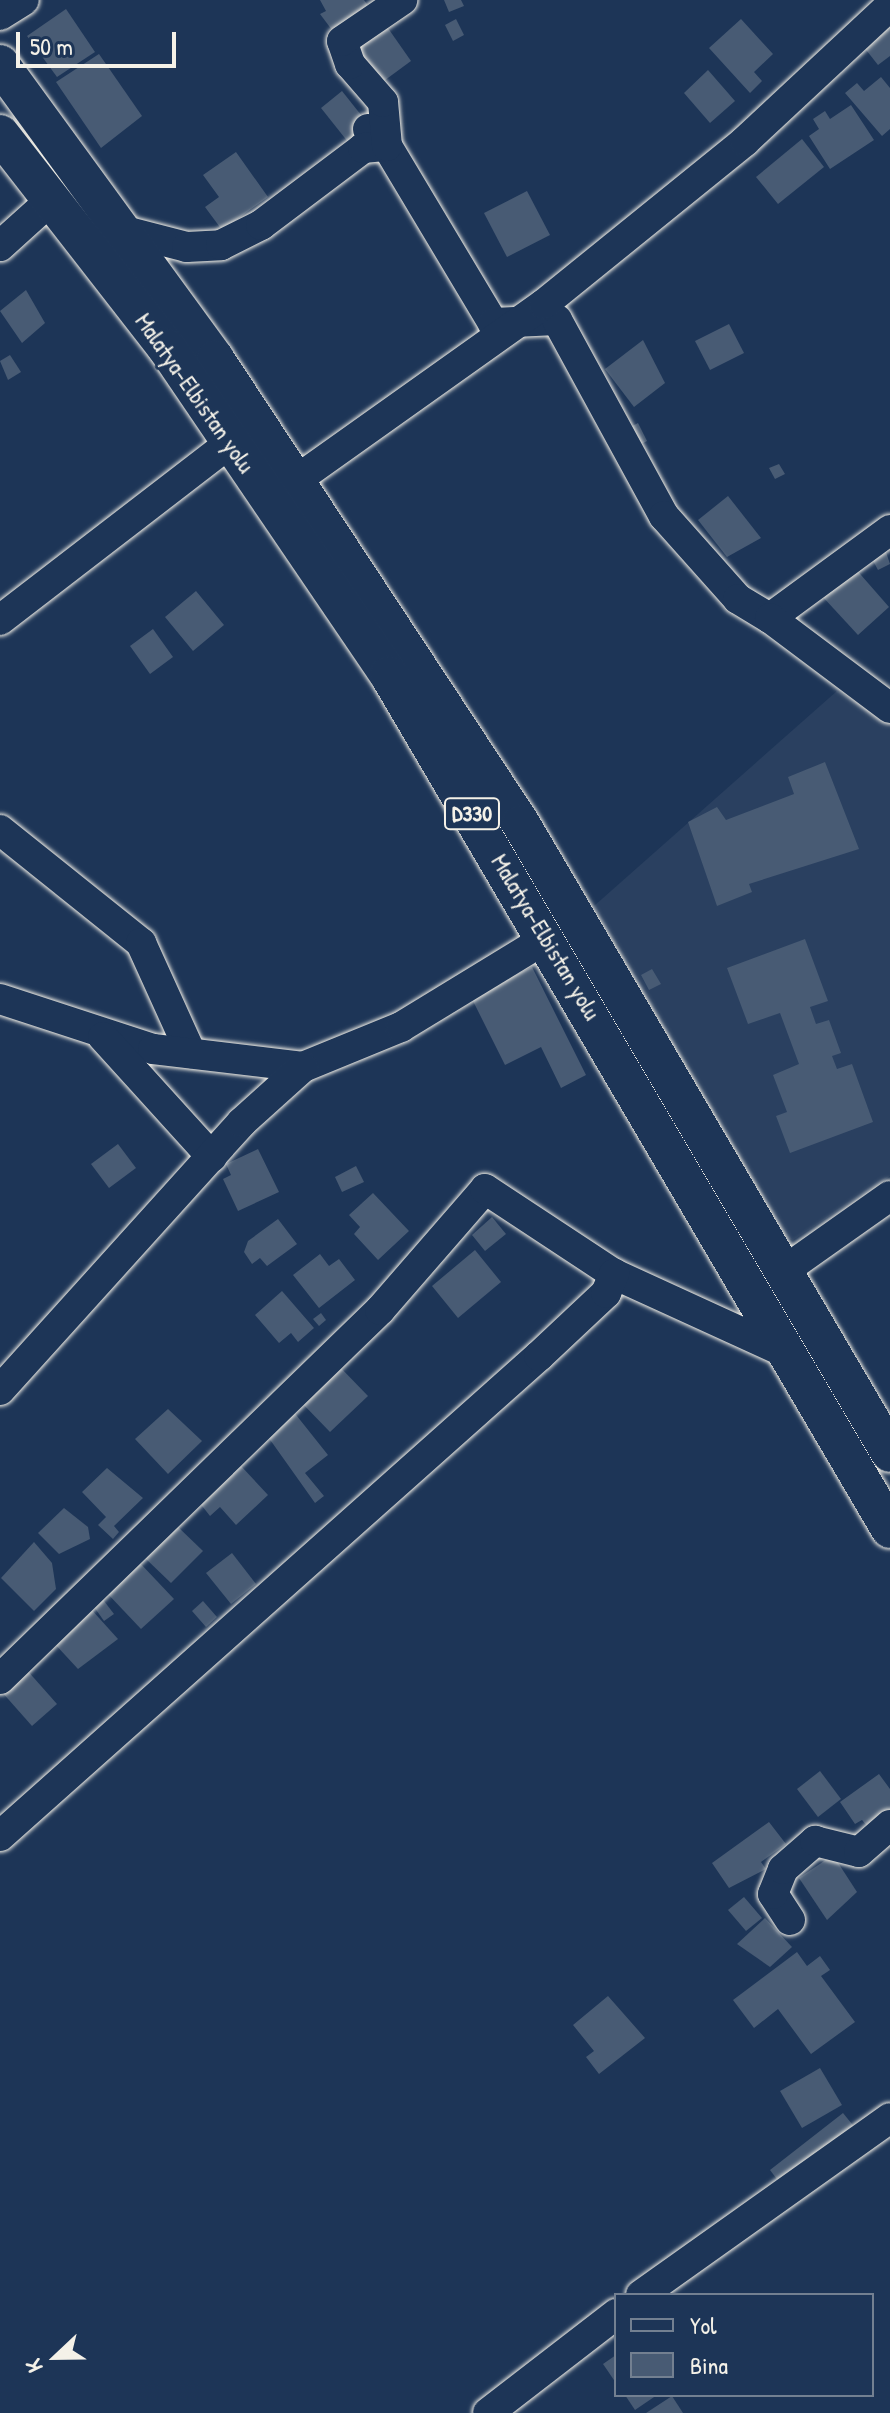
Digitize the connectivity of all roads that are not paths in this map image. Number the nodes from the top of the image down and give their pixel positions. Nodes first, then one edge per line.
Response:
1 (24, 0) edge
2 (402, 0) edge
3 (890, 6) edge
4 (0, 15) edge
5 (0, 64) edge
6 (0, 134) edge
7 (377, 137) junction
8 (52, 199) junction
9 (121, 230) junction
10 (0, 246) edge
11 (510, 326) junction
12 (230, 443) junction
13 (295, 481) junction
14 (890, 530) edge
15 (770, 618) junction
16 (0, 620) edge
17 (890, 708) edge
18 (0, 830) edge
19 (547, 938) junction
20 (0, 999) edge
21 (103, 1037) junction
22 (191, 1053) junction
23 (303, 1067) junction
24 (212, 1157) junction
25 (890, 1196) edge
26 (785, 1270) junction
27 (614, 1274) junction
28 (789, 1354) junction
29 (0, 1390) edge
30 (890, 1453) edge
31 (890, 1529) edge
32 (0, 1679) edge
33 (890, 1825) edge
34 (0, 1836) edge
35 (790, 1920) dead end
36 (890, 2118) edge
37 (644, 2293) edge
38 (614, 2316) edge
39 (488, 2413) edge

1 - 4 street
2 - 7 street
3 - 11 street
5 - 9 main road, Malatya-Elbistan yolu / D330
6 - 8 main road, Malatya-Elbistan yolu / D330
7 - 9 street
7 - 11 street
8 - 10 street
8 - 12 main road, Malatya-Elbistan yolu / D330
9 - 13 main road, Malatya-Elbistan yolu / D330
11 - 13 street
11 - 15 street
12 - 16 street
12 - 19 main road, Malatya-Elbistan yolu / D330
13 - 26 main road, Malatya-Elbistan yolu / D330
14 - 15 street
15 - 17 street
18 - 22 street
19 - 23 street
19 - 28 main road, Malatya-Elbistan yolu / D330
20 - 21 street
21 - 22 street
21 - 24 street
22 - 23 street
23 - 24 street
24 - 29 street
25 - 26 street
26 - 30 main road, Malatya-Elbistan yolu / D330
27 - 28 street
27 - 32 street
27 - 34 street
28 - 31 main road, Malatya-Elbistan yolu / D330
33 - 35 street
36 - 37 street
38 - 39 street

